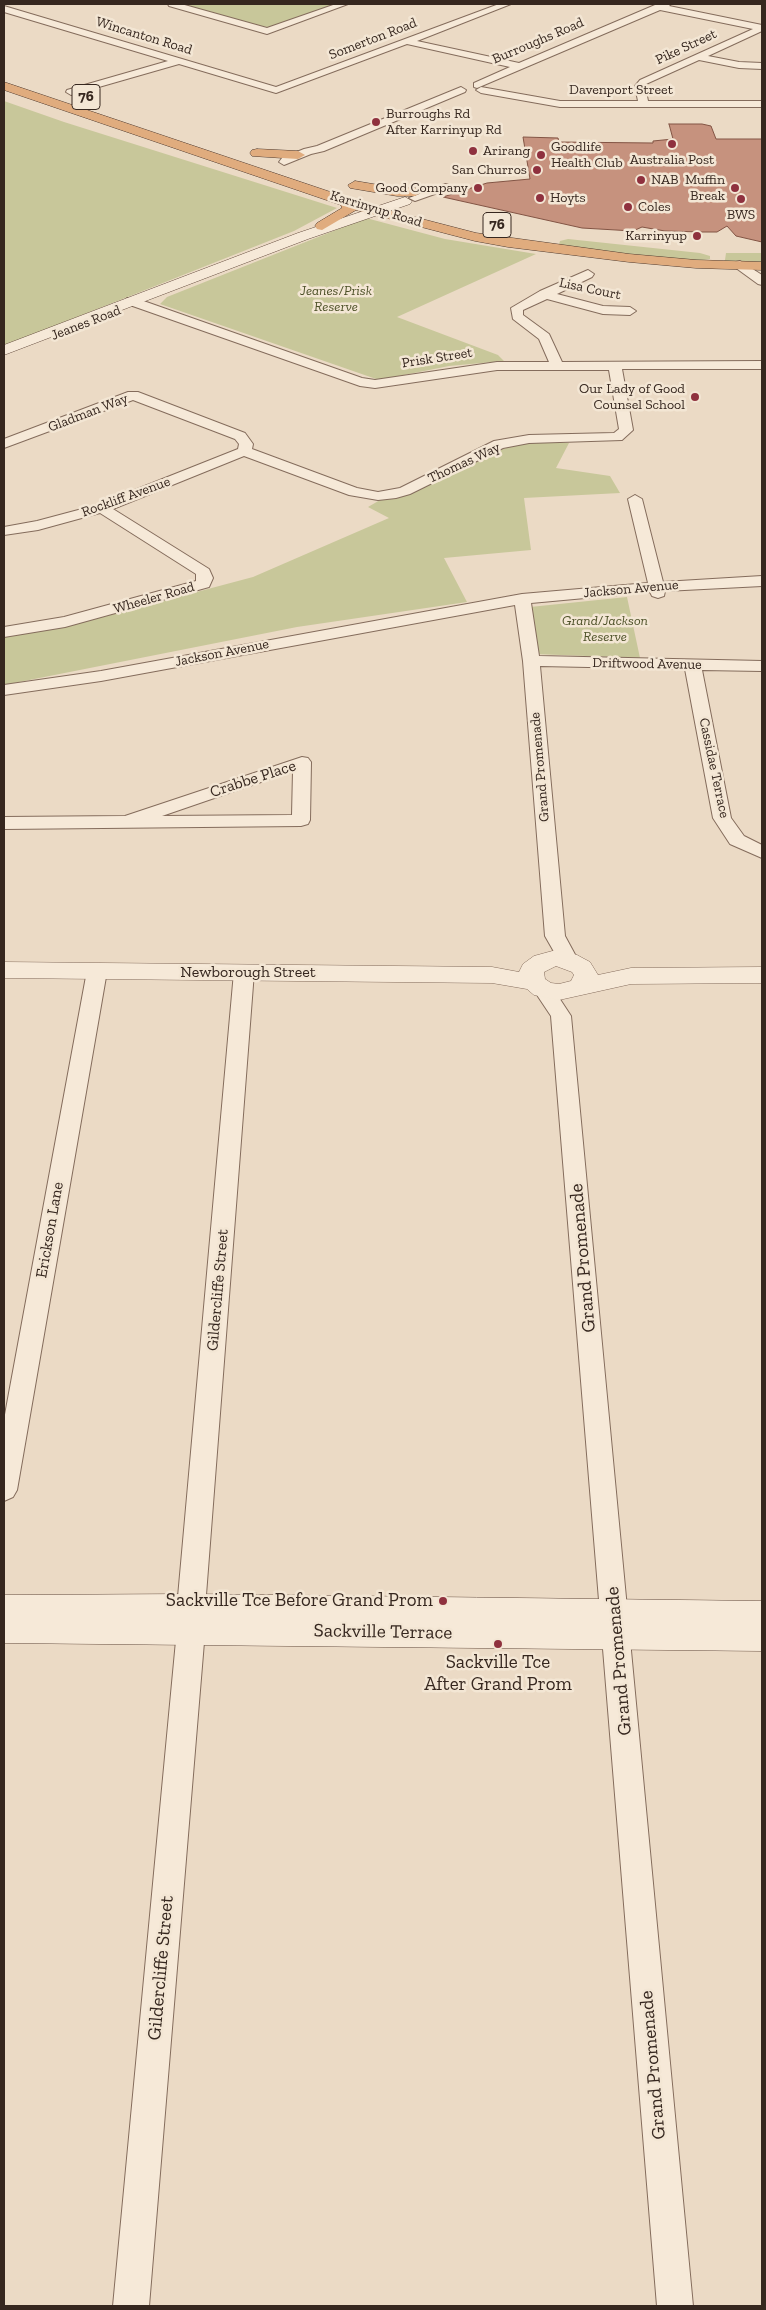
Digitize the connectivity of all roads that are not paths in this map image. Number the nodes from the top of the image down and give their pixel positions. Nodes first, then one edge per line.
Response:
1 (172, 4) edge
2 (344, 4) edge
3 (507, 4) edge
4 (662, 6) edge
5 (4, 8) edge
6 (762, 28) edge
7 (405, 42) junction
8 (698, 57) junction
9 (179, 61) junction
10 (518, 66) junction
11 (762, 66) edge
12 (4, 86) edge
13 (58, 87) dead end
14 (479, 87) junction
15 (276, 90) joint
16 (71, 92) junction
17 (89, 98) dead end
18 (644, 104) junction
19 (762, 104) edge
20 (163, 138) junction
21 (241, 147) dead end
22 (320, 149) junction
23 (257, 153) junction
24 (284, 162) junction
25 (300, 162) junction
26 (338, 180) dead end
27 (355, 185) junction
28 (445, 188) dead end
29 (324, 194) junction
30 (344, 200) junction
31 (411, 200) junction
32 (372, 210) junction
33 (354, 220) junction
34 (322, 226) junction
35 (550, 234) dead end
36 (303, 236) junction
37 (566, 236) dead end
38 (475, 237) junction
39 (585, 238) dead end
40 (719, 249) dead end
41 (570, 251) junction
42 (696, 264) junction
43 (740, 265) junction
44 (762, 266) edge
45 (588, 274) dead end
46 (762, 281) edge
47 (544, 294) junction
48 (134, 302) junction
49 (630, 311) dead end
50 (4, 350) edge
51 (4, 355) edge
52 (556, 365) junction
53 (762, 365) edge
54 (614, 366) junction
55 (4, 444) edge
56 (244, 451) junction
57 (635, 499) dead end
58 (102, 508) junction
59 (4, 531) edge
60 (762, 581) edge
61 (762, 588) edge
62 (657, 590) junction
63 (522, 603) junction
64 (4, 632) edge
65 (531, 661) junction
66 (693, 665) junction
67 (762, 666) edge
68 (4, 692) edge
69 (130, 822) junction
70 (4, 823) edge
71 (762, 852) edge
72 (555, 936) junction
73 (4, 970) edge
74 (97, 971) junction
75 (244, 972) junction
76 (539, 974) junction
77 (762, 975) edge
78 (576, 976) junction
79 (561, 1016) junction
80 (4, 1490) edge
81 (4, 1609) edge
82 (762, 1615) edge
83 (191, 1619) junction
84 (615, 1624) junction
85 (4, 1628) edge
86 (762, 1636) edge
87 (131, 2306) edge
88 (674, 2306) edge

1 - 2 street
3 - 7 street, Somerton Road
4 - 6 street
4 - 10 street, Burroughs Road
5 - 9 street, Wincanton Road
6 - 8 street, Pike Street
7 - 10 street
7 - 15 street, Somerton Road
8 - 11 street
8 - 18 street, Pike Street
9 - 15 street, Wincanton Road
9 - 16 street
10 - 14 street, Burroughs Road
12 - 20 highway, Karrinyup Road / 76
13 - 16 highway, 76
14 - 18 street, Davenport Street
14 - 22 street, Burroughs Road
16 - 17 highway, 76
18 - 19 street, Davenport Street
20 - 24 highway
20 - 29 highway, Karrinyup Road / 76
21 - 23 highway
22 - 24 street
22 - 25 street
23 - 24 highway
23 - 25 highway
24 - 25 highway
24 - 29 highway
26 - 27 highway, Karrinyup Road
27 - 31 highway, Karrinyup Road
27 - 31 highway
28 - 31 street
29 - 30 highway, Karrinyup Road / 76
30 - 32 highway, Karrinyup Road / 76
30 - 34 highway
31 - 32 main road, Jeanes Road
32 - 33 main road, Jeanes Road
32 - 34 main road, Jeanes Road
32 - 38 highway, Karrinyup Road / 76
33 - 36 main road, Jeanes Road
33 - 38 highway
34 - 36 main road, Jeanes Road
35 - 37 highway
36 - 48 main road, Jeanes Road
38 - 41 highway, Karrinyup Road / 76
39 - 41 highway
40 - 42 highway
41 - 42 highway, Karrinyup Road / 76
42 - 43 highway, Karrinyup Road / 76
43 - 44 highway, Karrinyup Road / 76
43 - 46 street
45 - 47 street
47 - 49 street, Lisa Court
47 - 52 street
48 - 50 main road, Jeanes Road
48 - 51 main road, Jeanes Road
48 - 52 street, Prisk Street
52 - 54 street, Prisk Street
53 - 54 street, Prisk Street
54 - 56 street, Thomas Way
55 - 56 street, Gladman Way
56 - 58 street, Rockliff Avenue
57 - 62 street
58 - 59 street, Rockliff Avenue
58 - 64 street, Wheeler Road
60 - 62 street, Jackson Avenue
61 - 62 street, Jackson Avenue
62 - 63 street, Jackson Avenue
63 - 65 street, Grand Promenade
63 - 68 street, Jackson Avenue
65 - 66 street, Driftwood Avenue
65 - 72 street, Grand Promenade
66 - 67 street, Driftwood Avenue
66 - 71 street, Cassidae Terrace
69 - 69 street, Crabbe Place
69 - 70 street, Crabbe Place
72 - 76 street
72 - 78 street, Grand Promenade
73 - 74 main road, Newborough Street
74 - 75 main road, Newborough Street
74 - 80 street, Erickson Lane
75 - 76 main road, Newborough Street
75 - 83 street, Gildercliffe Street
76 - 78 main road, Newborough Street
76 - 78 main road, Newborough Street
76 - 79 street, Grand Promenade
77 - 78 main road, Newborough Street
78 - 79 street
79 - 84 street, Grand Promenade
81 - 83 main road, Sackville Terrace
82 - 84 main road, Sackville Terrace
83 - 84 main road, Sackville Terrace
83 - 85 main road, Sackville Terrace
83 - 87 street, Gildercliffe Street
84 - 86 main road, Sackville Terrace
84 - 88 street, Grand Promenade

